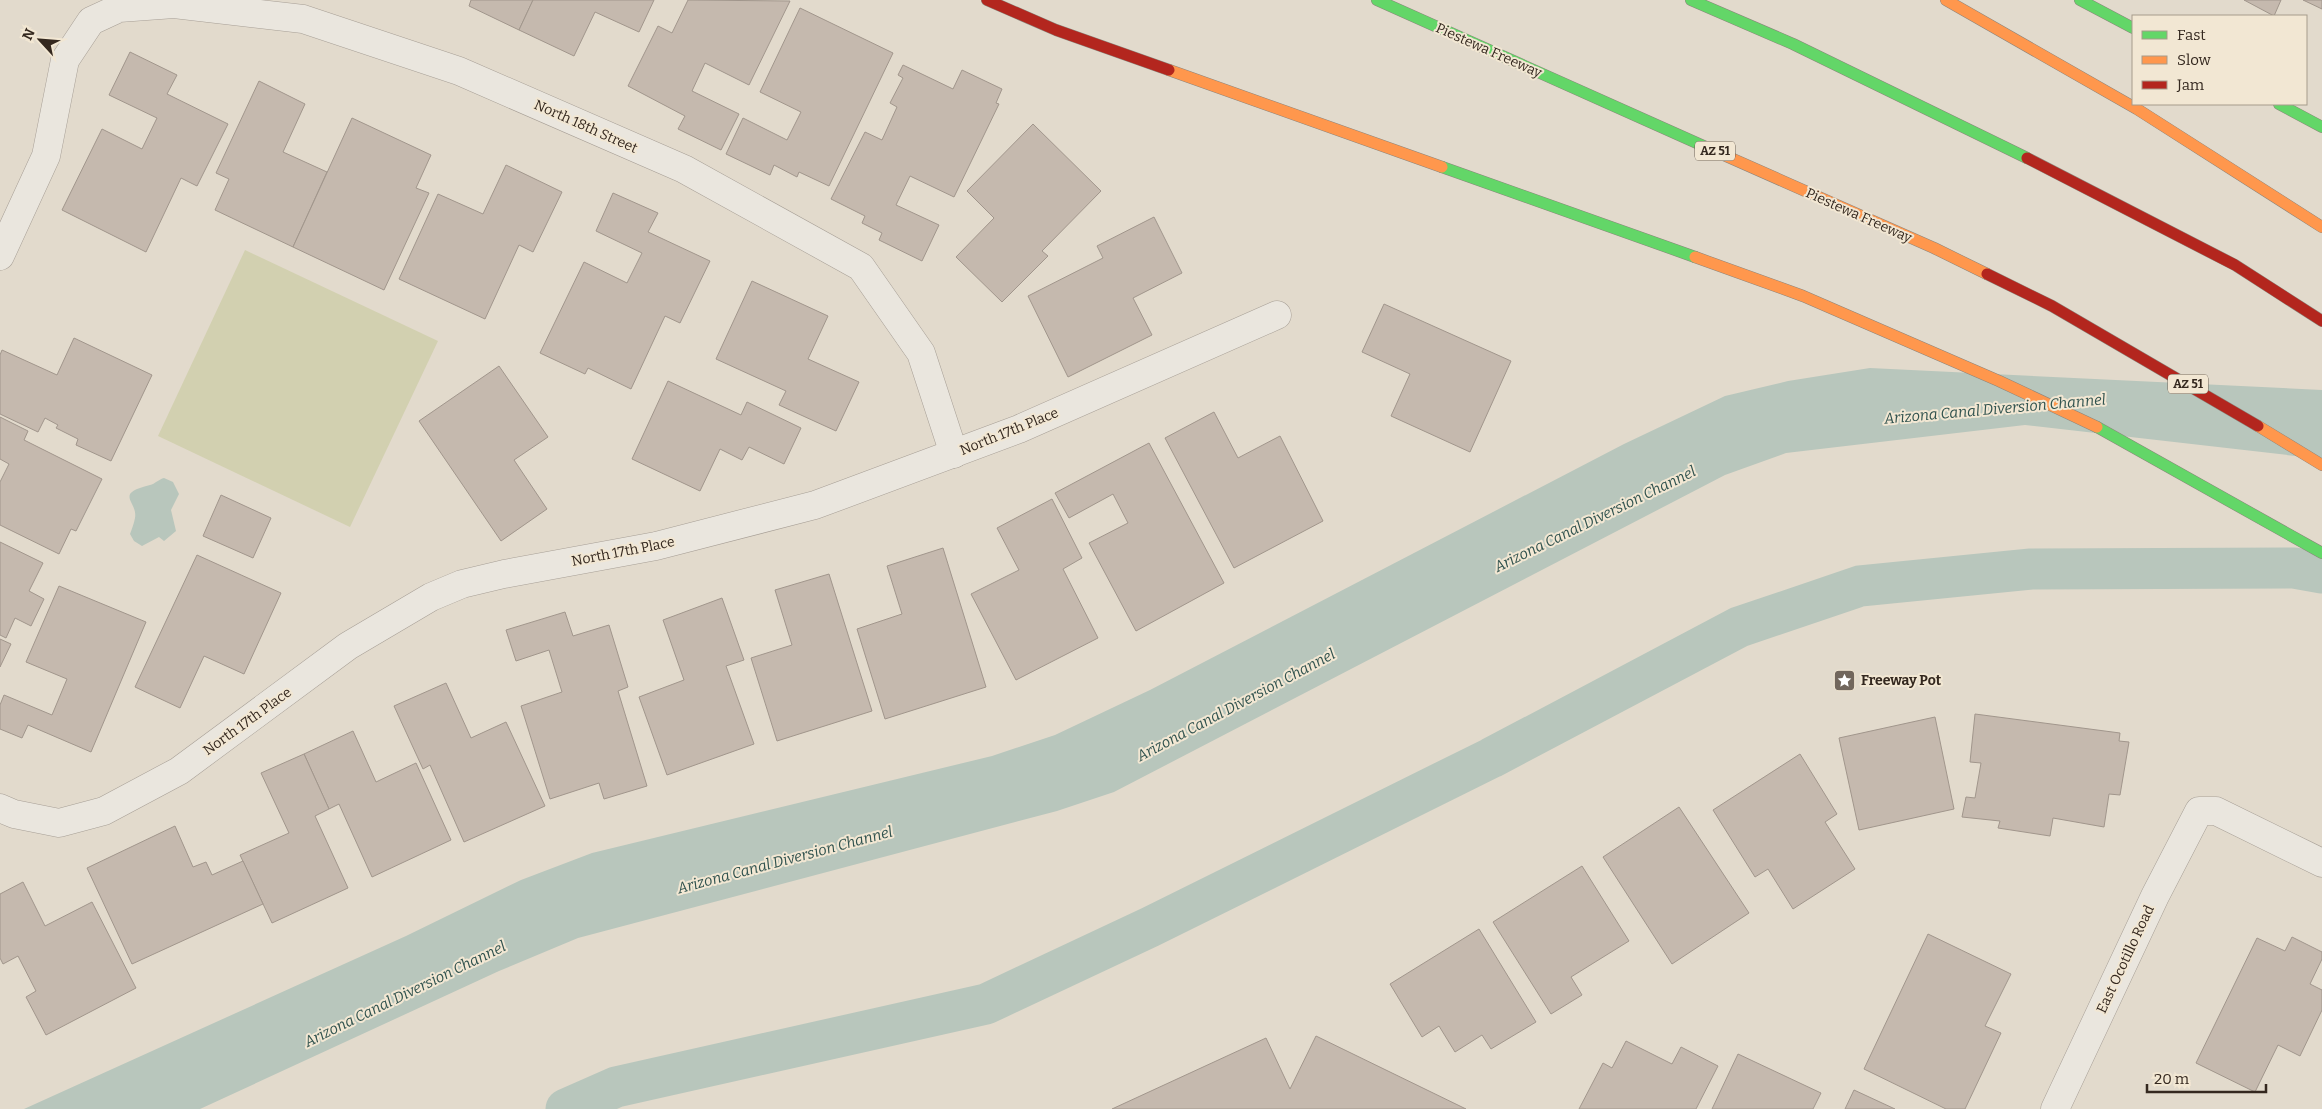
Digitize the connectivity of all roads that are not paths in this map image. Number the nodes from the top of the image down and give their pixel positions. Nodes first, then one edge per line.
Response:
1 (987, 0) edge
2 (1377, 0) edge
3 (1691, 0) edge
4 (1946, 0) edge
5 (2080, 0) edge
6 (2132, 27) edge
7 (2281, 105) edge
8 (2322, 127) edge
9 (2322, 227) edge
10 (0, 255) edge
11 (1277, 315) dead end
12 (2322, 321) edge
13 (954, 454) junction
14 (2322, 465) edge
15 (2322, 553) edge
16 (0, 808) edge
17 (2322, 863) edge
18 (2055, 1109) edge

1 - 15 highway
2 - 14 highway, Piestewa Freeway / AZ 51
3 - 12 highway
4 - 9 highway
5 - 6 highway
7 - 8 highway
10 - 13 street, North 18th Street
11 - 13 street, North 17th Place
13 - 16 street, North 17th Place
17 - 18 street, East Ocotillo Road

